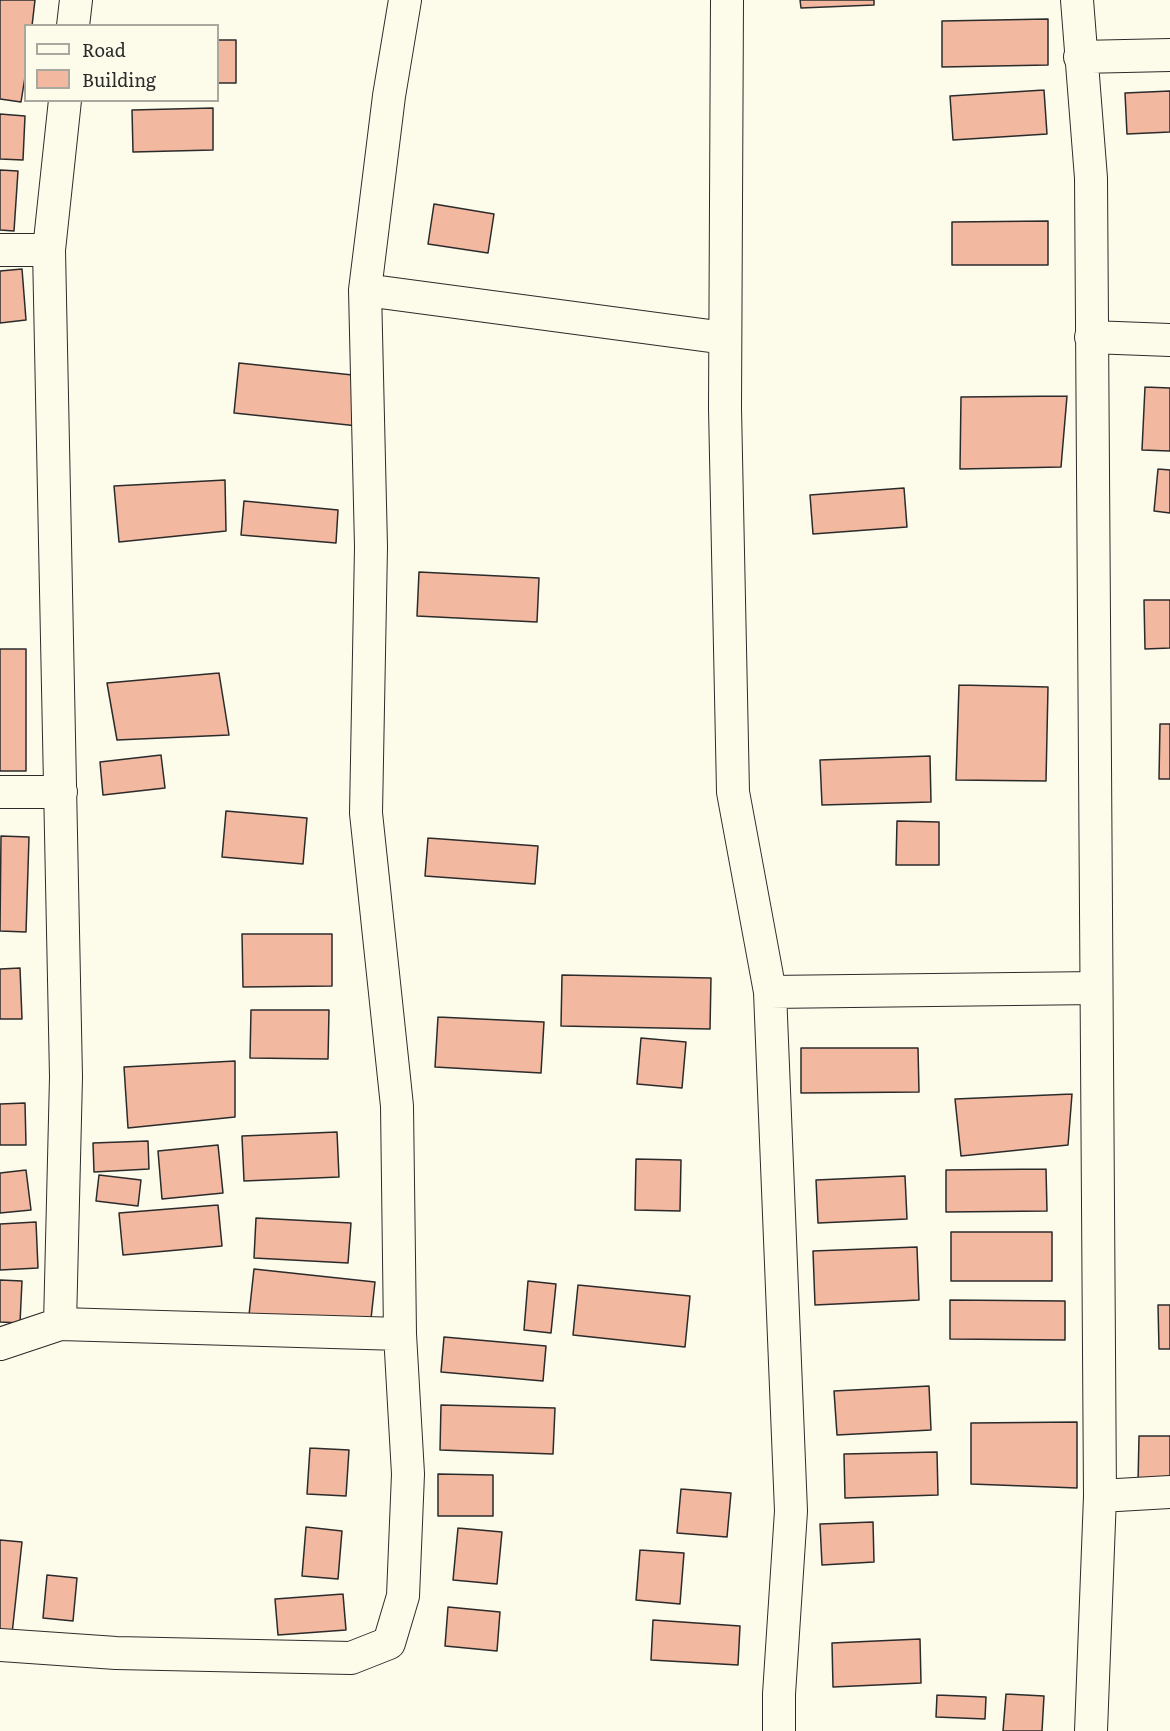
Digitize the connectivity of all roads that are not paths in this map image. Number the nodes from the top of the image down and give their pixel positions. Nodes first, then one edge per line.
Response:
1 (76, 0) edge
2 (405, 0) edge
3 (727, 0) edge
4 (1077, 0) edge
5 (73, 24) edge
6 (1170, 55) edge
7 (1080, 57) junction
8 (65, 102) edge
9 (0, 250) edge
10 (49, 250) junction
11 (365, 290) junction
12 (1091, 337) junction
13 (725, 338) junction
14 (1170, 340) edge
15 (0, 792) edge
16 (61, 792) junction
17 (1096, 988) junction
18 (770, 992) junction
19 (60, 1324) junction
20 (400, 1334) junction
21 (0, 1344) edge
22 (1170, 1492) edge
23 (1100, 1496) junction
24 (0, 1645) edge
25 (779, 1731) edge
26 (1091, 1731) edge

1 - 5 street
2 - 11 street
3 - 13 street
4 - 7 street
6 - 7 street
7 - 12 street
8 - 10 street
9 - 10 street
10 - 16 street
11 - 13 street
11 - 20 street
12 - 14 street
12 - 17 street
13 - 18 street
15 - 16 street
16 - 19 street
17 - 18 street
17 - 23 street
18 - 25 street
19 - 20 street
19 - 21 street
20 - 24 street
22 - 23 street
23 - 26 street

